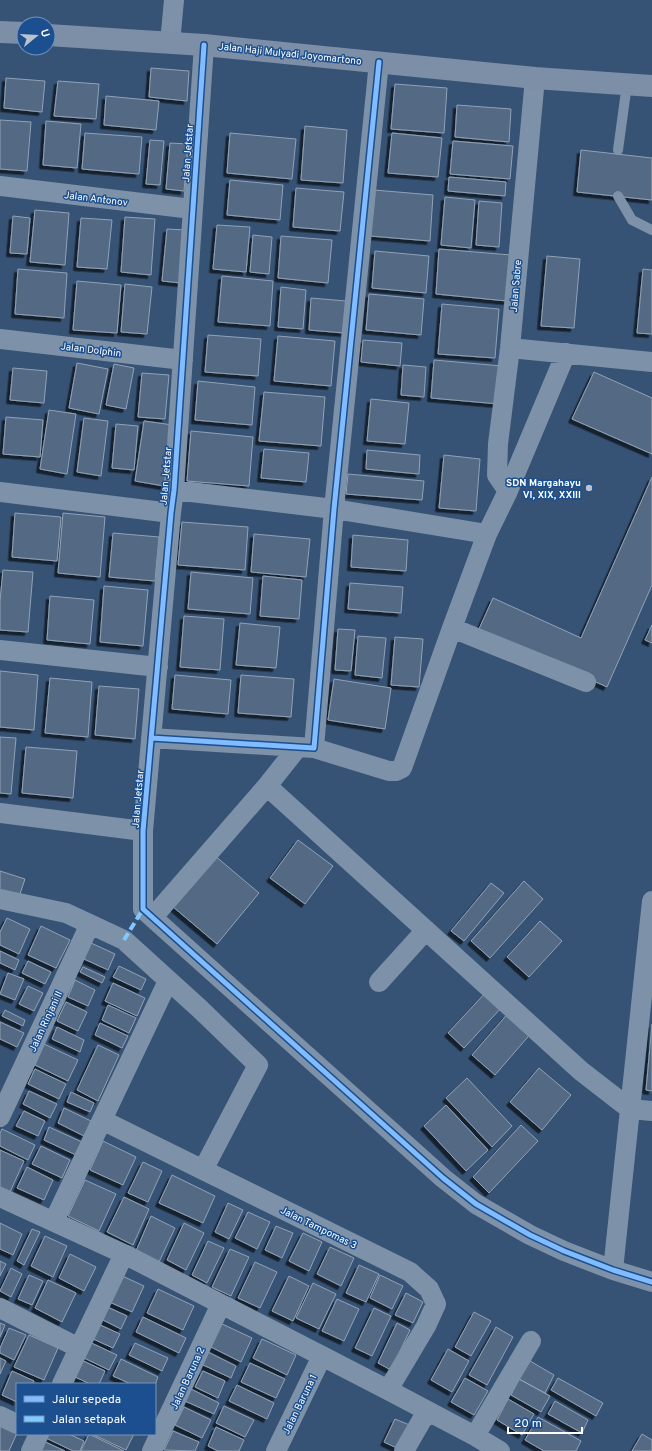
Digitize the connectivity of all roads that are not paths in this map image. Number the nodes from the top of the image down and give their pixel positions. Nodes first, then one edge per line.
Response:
1 (174, 0) edge
2 (0, 32) edge
3 (16, 33) edge
4 (56, 35) edge
5 (170, 44) junction
6 (204, 45) junction
7 (379, 62) junction
8 (535, 78) junction
9 (627, 84) junction
10 (652, 86) edge
11 (618, 150) dead end
12 (0, 186) edge
13 (618, 196) dead end
14 (192, 209) junction
15 (652, 230) edge
16 (0, 339) edge
17 (510, 348) junction
18 (566, 353) junction
19 (183, 360) junction
20 (652, 362) edge
21 (174, 490) junction
22 (508, 491) junction
23 (0, 492) edge
24 (334, 509) junction
25 (171, 513) junction
26 (488, 534) junction
27 (452, 628) junction
28 (0, 650) edge
29 (158, 667) junction
30 (586, 682) dead end
31 (151, 738) junction
32 (306, 747) junction
33 (267, 786) junction
34 (0, 812) edge
35 (143, 831) junction
36 (1, 901) edge
37 (652, 901) edge
38 (148, 913) junction
39 (90, 924) junction
40 (426, 930) junction
41 (651, 930) edge
42 (168, 980) junction
43 (379, 982) dead end
44 (630, 1109) junction
45 (652, 1111) edge
46 (0, 1117) edge
47 (102, 1120) junction
48 (203, 1170) junction
49 (0, 1197) edge
50 (54, 1221) junction
51 (124, 1254) junction
52 (613, 1270) junction
53 (652, 1282) edge
54 (221, 1304) junction
55 (0, 1308) edge
56 (531, 1341) dead end
57 (79, 1348) junction
58 (322, 1356) junction
59 (62, 1383) edge
60 (388, 1390) junction
61 (427, 1411) junction
62 (0, 1416) edge
63 (16, 1424) edge
64 (38, 1435) edge
65 (475, 1436) junction
66 (30, 1451) edge
67 (152, 1451) edge
68 (276, 1451) edge
69 (404, 1451) edge
70 (500, 1451) edge

1 - 5 street
2 - 3 main road
4 - 5 main road, Jalan Haji Mulyadi Joyomartono
5 - 6 main road, Jalan Haji Mulyadi Joyomartono
6 - 7 main road, Jalan Haji Mulyadi Joyomartono
6 - 14 street, Jalan Jetstar
7 - 8 main road, Jalan Haji Mulyadi Joyomartono
7 - 24 street
8 - 9 main road, Jalan Haji Mulyadi Joyomartono
8 - 17 street, Jalan Sabre
9 - 10 main road, Jalan Haji Mulyadi Joyomartono
9 - 11 lane
12 - 14 street, Jalan Antonov
13 - 15 lane
14 - 19 street, Jalan Jetstar
16 - 19 street, Jalan Dolphin
17 - 18 street
17 - 22 street, Jalan Sabre
18 - 20 street
18 - 22 street
19 - 21 street, Jalan Jetstar
21 - 24 street
21 - 25 street, Jalan Jetstar
22 - 26 street
23 - 25 street
24 - 26 street
24 - 32 street
25 - 29 street, Jalan Jetstar
26 - 27 street
27 - 30 street
27 - 32 street
28 - 29 street
29 - 31 street, Jalan Jetstar
31 - 32 street
31 - 35 street, Jalan Jetstar
32 - 33 street
33 - 38 street
33 - 40 street
34 - 35 street
35 - 38 street, Jalan Jetstar
36 - 39 street
37 - 41 street
38 - 52 street
39 - 42 street
39 - 46 street, Jalan Rinjani II
40 - 43 street
40 - 44 street
41 - 44 street
42 - 47 street
42 - 48 street
44 - 45 street
44 - 52 street
47 - 48 street, Jalan Tampomas 3
47 - 50 street
48 - 60 street, Jalan Tampomas 3
49 - 50 street
50 - 51 street
51 - 54 street
51 - 57 street
52 - 53 street
54 - 58 street
54 - 67 street, Jalan Baruna 2
55 - 57 street
56 - 65 street
57 - 59 street
58 - 60 street
58 - 68 street, Jalan Baruna 1
60 - 61 street
61 - 65 street
61 - 69 street
62 - 63 street
64 - 66 street
65 - 70 street

